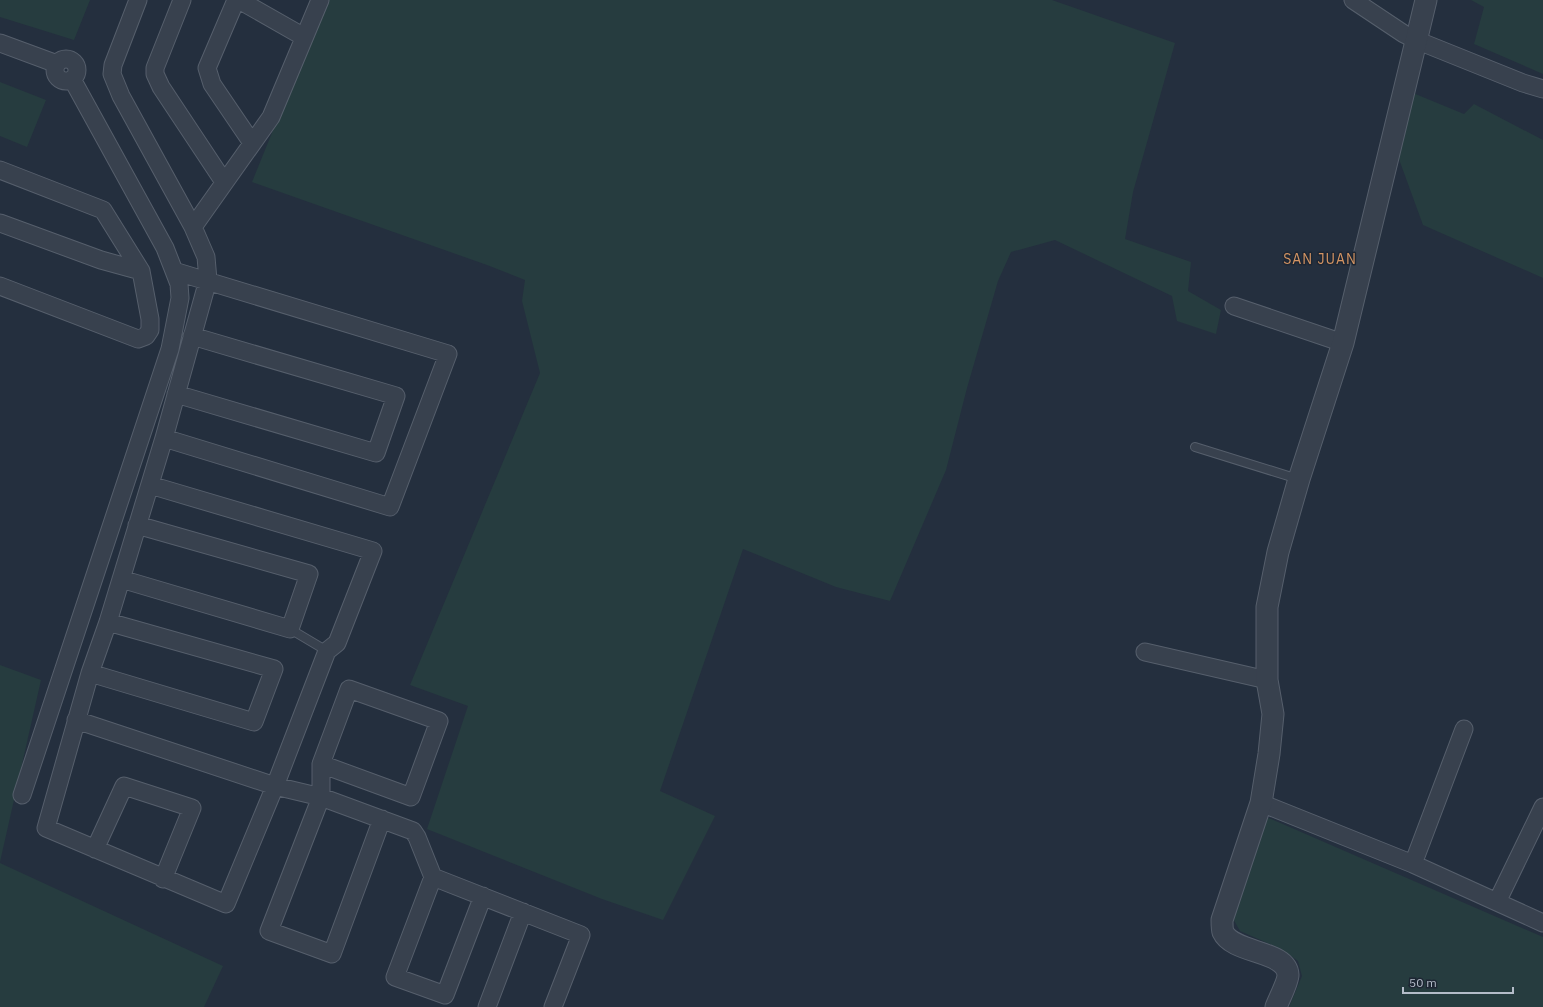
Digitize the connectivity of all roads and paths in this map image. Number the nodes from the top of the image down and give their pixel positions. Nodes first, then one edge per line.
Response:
1 (138, 0) edge
2 (182, 0) edge
3 (238, 0) edge
4 (320, 0) edge
5 (1353, 0) edge
6 (1426, 0) edge
7 (304, 37) junction
8 (1416, 40) junction
9 (0, 42) edge
10 (1543, 89) edge
11 (252, 143) junction
12 (0, 170) edge
13 (224, 182) junction
14 (0, 223) edge
15 (193, 227) junction
16 (141, 271) junction
17 (174, 271) junction
18 (208, 280) junction
19 (0, 286) edge
20 (1234, 306) dead end
21 (192, 336) junction
22 (1343, 343) junction
23 (176, 394) junction
24 (164, 438) junction
25 (1195, 447) dead end
26 (1299, 479) junction
27 (150, 485) junction
28 (137, 525) junction
29 (121, 579) junction
30 (108, 622) junction
31 (290, 629) junction
32 (327, 651) junction
33 (1145, 652) dead end
34 (90, 673) junction
35 (1267, 680) junction
36 (76, 720) junction
37 (1464, 729) dead end
38 (321, 764) junction
39 (275, 786) junction
40 (22, 795) dead end
41 (321, 797) junction
42 (1261, 803) junction
43 (1543, 807) edge
44 (382, 819) junction
45 (95, 849) junction
46 (1413, 864) junction
47 (433, 877) junction
48 (163, 879) junction
49 (483, 896) junction
50 (1497, 902) junction
51 (524, 912) junction
52 (1543, 923) edge
53 (488, 1007) edge
54 (553, 1007) edge
55 (1276, 1007) edge

1 - 15 street
2 - 13 street
3 - 7 street
3 - 11 street
4 - 7 street
5 - 8 street
6 - 8 street
7 - 11 street
8 - 10 street
8 - 22 street
9 - 17 street
11 - 13 street
12 - 16 street
13 - 15 street
14 - 16 street
15 - 18 street
16 - 19 street
17 - 18 street
17 - 40 street
18 - 21 street
18 - 24 street
20 - 22 street
21 - 23 street
21 - 23 street
22 - 26 street
23 - 24 street
24 - 27 street
25 - 26 lane
26 - 35 street
27 - 28 street
27 - 32 street
28 - 29 street
28 - 31 street
29 - 30 street
29 - 31 street
30 - 34 street
30 - 34 street
31 - 32 lane
32 - 39 street
33 - 35 street
34 - 36 street
35 - 42 street
36 - 39 street
36 - 45 street
37 - 46 street
38 - 38 street
38 - 41 street
39 - 41 street
39 - 48 street
41 - 44 street
41 - 44 street
42 - 46 street
42 - 55 street
43 - 50 street
44 - 47 street
45 - 48 street
45 - 48 street
46 - 50 street
47 - 49 street
47 - 49 street
49 - 51 street
50 - 52 street
51 - 53 street
51 - 54 street

